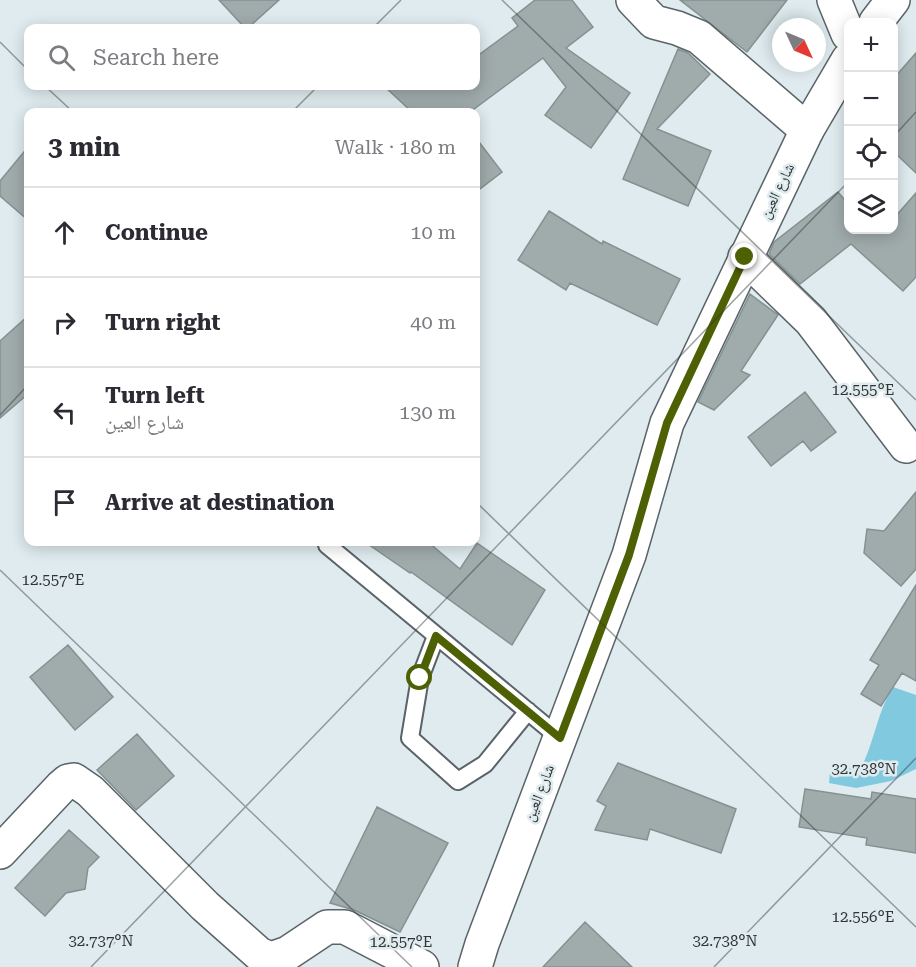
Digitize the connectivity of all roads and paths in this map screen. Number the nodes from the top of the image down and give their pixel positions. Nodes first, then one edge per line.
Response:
1 (633, 0) edge
2 (834, 0) edge
3 (893, 0) edge
4 (879, 18) edge
5 (844, 23) edge
6 (844, 68) edge
7 (807, 130) junction
8 (745, 257) junction
9 (906, 446) dead end
10 (328, 546) edge
11 (436, 636) junction
12 (528, 711) junction
13 (560, 738) junction
14 (0, 852) edge
15 (422, 967) edge
16 (475, 967) edge

1 - 7 street
2 - 5 street
3 - 4 street
6 - 7 street, شارع العين
7 - 8 street, شارع العين
8 - 9 street
8 - 13 street, شارع العين
10 - 11 lane
11 - 12 lane
11 - 12 lane
12 - 13 lane
13 - 16 street, شارع العين
14 - 15 street

